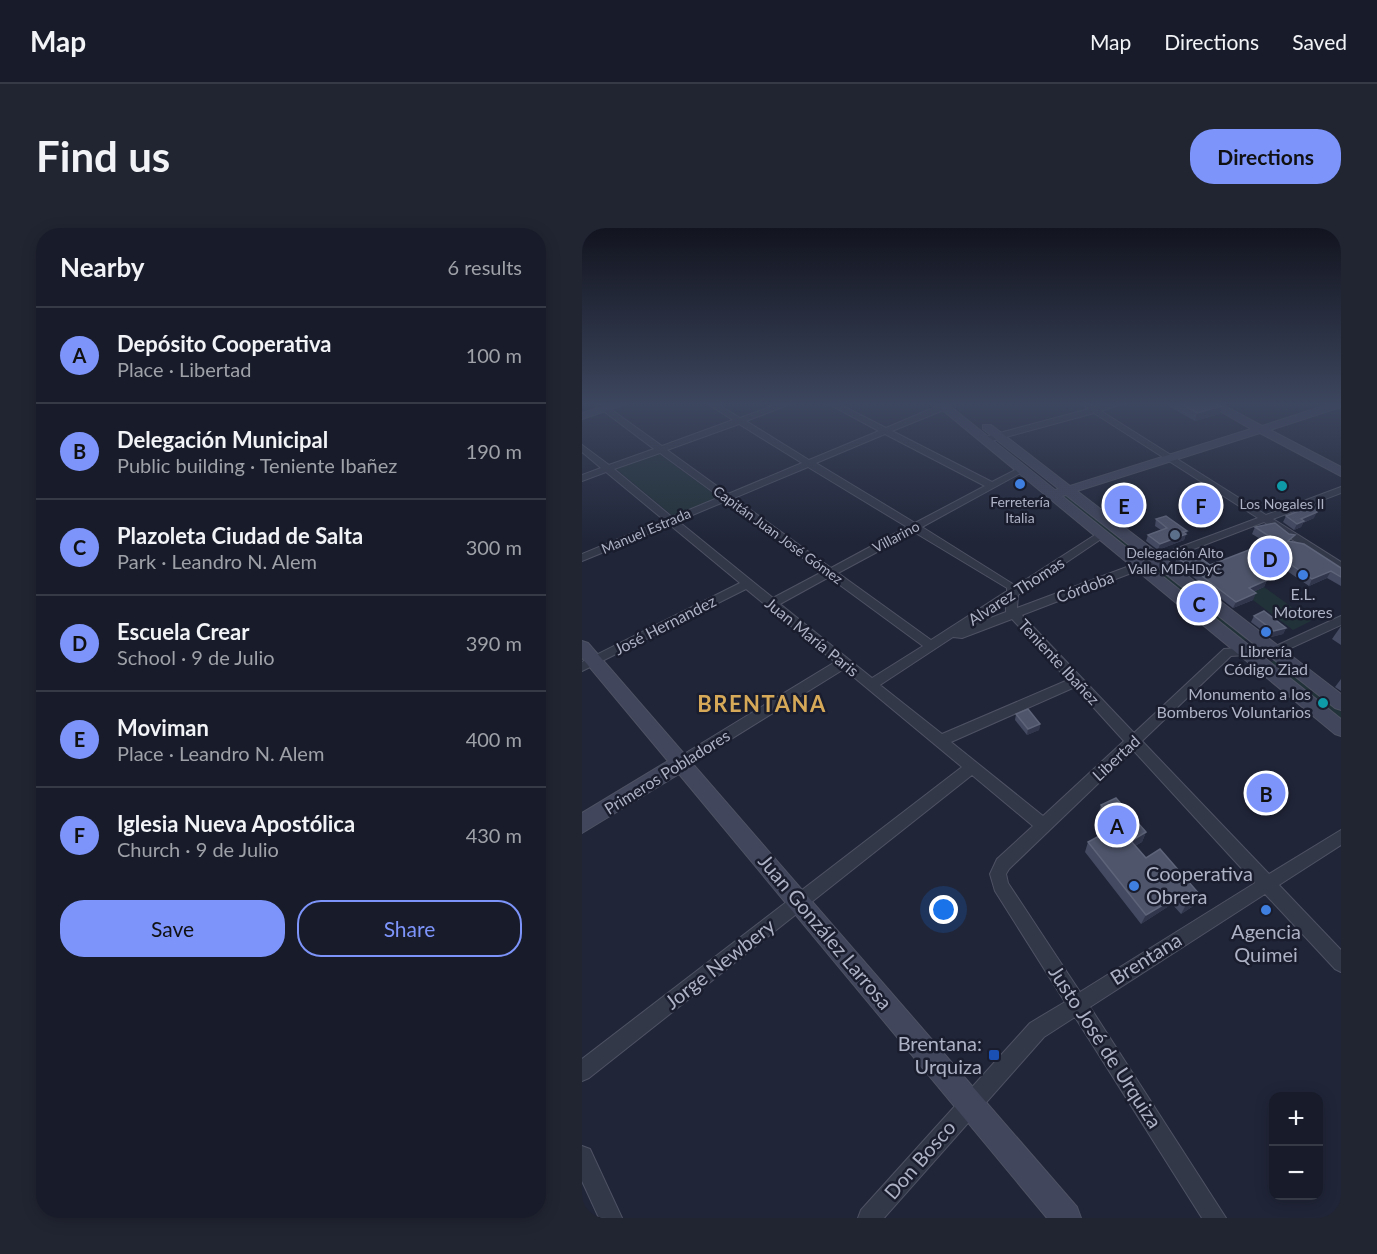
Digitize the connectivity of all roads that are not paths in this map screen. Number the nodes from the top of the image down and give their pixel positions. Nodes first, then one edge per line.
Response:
1 (583, 449) edge
2 (785, 449) edge
3 (841, 449) edge
4 (920, 449) edge
5 (996, 449) edge
6 (1016, 449) edge
7 (1156, 449) edge
8 (1197, 449) edge
9 (1298, 449) edge
10 (661, 450) joint
11 (1170, 458) junction
12 (808, 463) junction
13 (608, 469) junction
14 (1022, 470) junction
15 (1341, 472) edge
16 (582, 478) edge
17 (992, 486) junction
18 (1341, 489) edge
19 (1068, 490) junction
20 (1052, 495) junction
21 (726, 497) junction
22 (1265, 518) junction
23 (670, 521) junction
24 (915, 527) junction
25 (1101, 535) junction
26 (582, 558) edge
27 (1157, 559) junction
28 (1140, 566) junction
29 (1341, 567) edge
30 (830, 573) junction
31 (747, 584) junction
32 (1013, 593) junction
33 (771, 603) junction
34 (1014, 614) junction
35 (1341, 620) edge
36 (931, 646) junction
37 (1244, 650) junction
38 (1274, 650) junction
39 (586, 658) edge
40 (844, 663) junction
41 (1077, 681) junction
42 (870, 685) junction
43 (1341, 703) edge
44 (1341, 729) edge
45 (940, 741) junction
46 (1134, 742) junction
47 (681, 763) junction
48 (972, 767) junction
49 (582, 824) edge
50 (1044, 826) junction
51 (1341, 837) edge
52 (998, 874) joint
53 (1266, 883) junction
54 (800, 903) junction
55 (1341, 963) edge
56 (1077, 1003) junction
57 (582, 1071) edge
58 (970, 1102) junction
59 (582, 1157) edge
60 (612, 1218) edge
61 (869, 1218) edge
62 (1066, 1218) edge
63 (1215, 1218) edge

1 - 13 street, Juan María Paris
2 - 12 street
3 - 12 street, Manuel Estrada
4 - 17 street
5 - 14 main road
6 - 19 main road
7 - 11 street
8 - 11 main road
9 - 15 main road
10 - 13 street
10 - 21 street, Capitán Juan José Gómez
11 - 19 main road
11 - 22 street
12 - 21 street, Manuel Estrada
12 - 24 street
13 - 16 street
13 - 23 street, Juan María Paris
14 - 17 street, Villarino
14 - 20 main road
17 - 24 street, Villarino
18 - 22 street, Córdoba
19 - 20 main road
19 - 27 main road
20 - 25 main road
21 - 23 street, Manuel Estrada
21 - 30 street, Capitán Juan José Gómez
22 - 27 street, Córdoba
22 - 29 street
23 - 26 street, Manuel Estrada
23 - 31 street, Juan María Paris
24 - 30 street, Villarino
24 - 32 street
25 - 28 main road
25 - 32 street, Alvarez Thomas
27 - 28 street, Córdoba
27 - 38 main road
28 - 34 street, Córdoba
28 - 37 main road
30 - 33 street, Villarino
30 - 36 street, Capitán Juan José Gómez
31 - 33 street, Juan María Paris
31 - 39 street, José Hernandez
32 - 34 street, Teniente Ibañez
32 - 36 street, Alvarez Thomas
33 - 40 street, Juan María Paris
34 - 36 street, Córdoba
34 - 41 street, Teniente Ibañez
35 - 38 street, Libertad
36 - 42 street, Córdoba
37 - 38 street, Libertad
37 - 44 main road
37 - 46 street, Libertad
38 - 43 main road
39 - 47 main road, Juan González Larrosa
40 - 42 street, Juan María Paris
40 - 47 street, Primeros Pobladores
41 - 45 street
41 - 46 street, Teniente Ibañez
42 - 45 street, Juan María Paris
45 - 48 street, Juan María Paris
46 - 50 street, Libertad
46 - 53 street, Teniente Ibañez
47 - 49 main road, Primeros Pobladores
47 - 54 main road, Juan González Larrosa
48 - 50 street, Juan María Paris
48 - 54 street, Jorge Newbery
50 - 52 street, Libertad
51 - 53 street, Brentana
52 - 56 street, Justo José de Urquiza
53 - 55 street, Teniente Ibañez
53 - 56 street, Brentana
54 - 57 street, Jorge Newbery
54 - 58 main road, Juan González Larrosa
56 - 58 street, Brentana
56 - 63 street, Justo José de Urquiza
58 - 61 street, Don Bosco
58 - 62 main road, Juan González Larrosa
59 - 60 street

